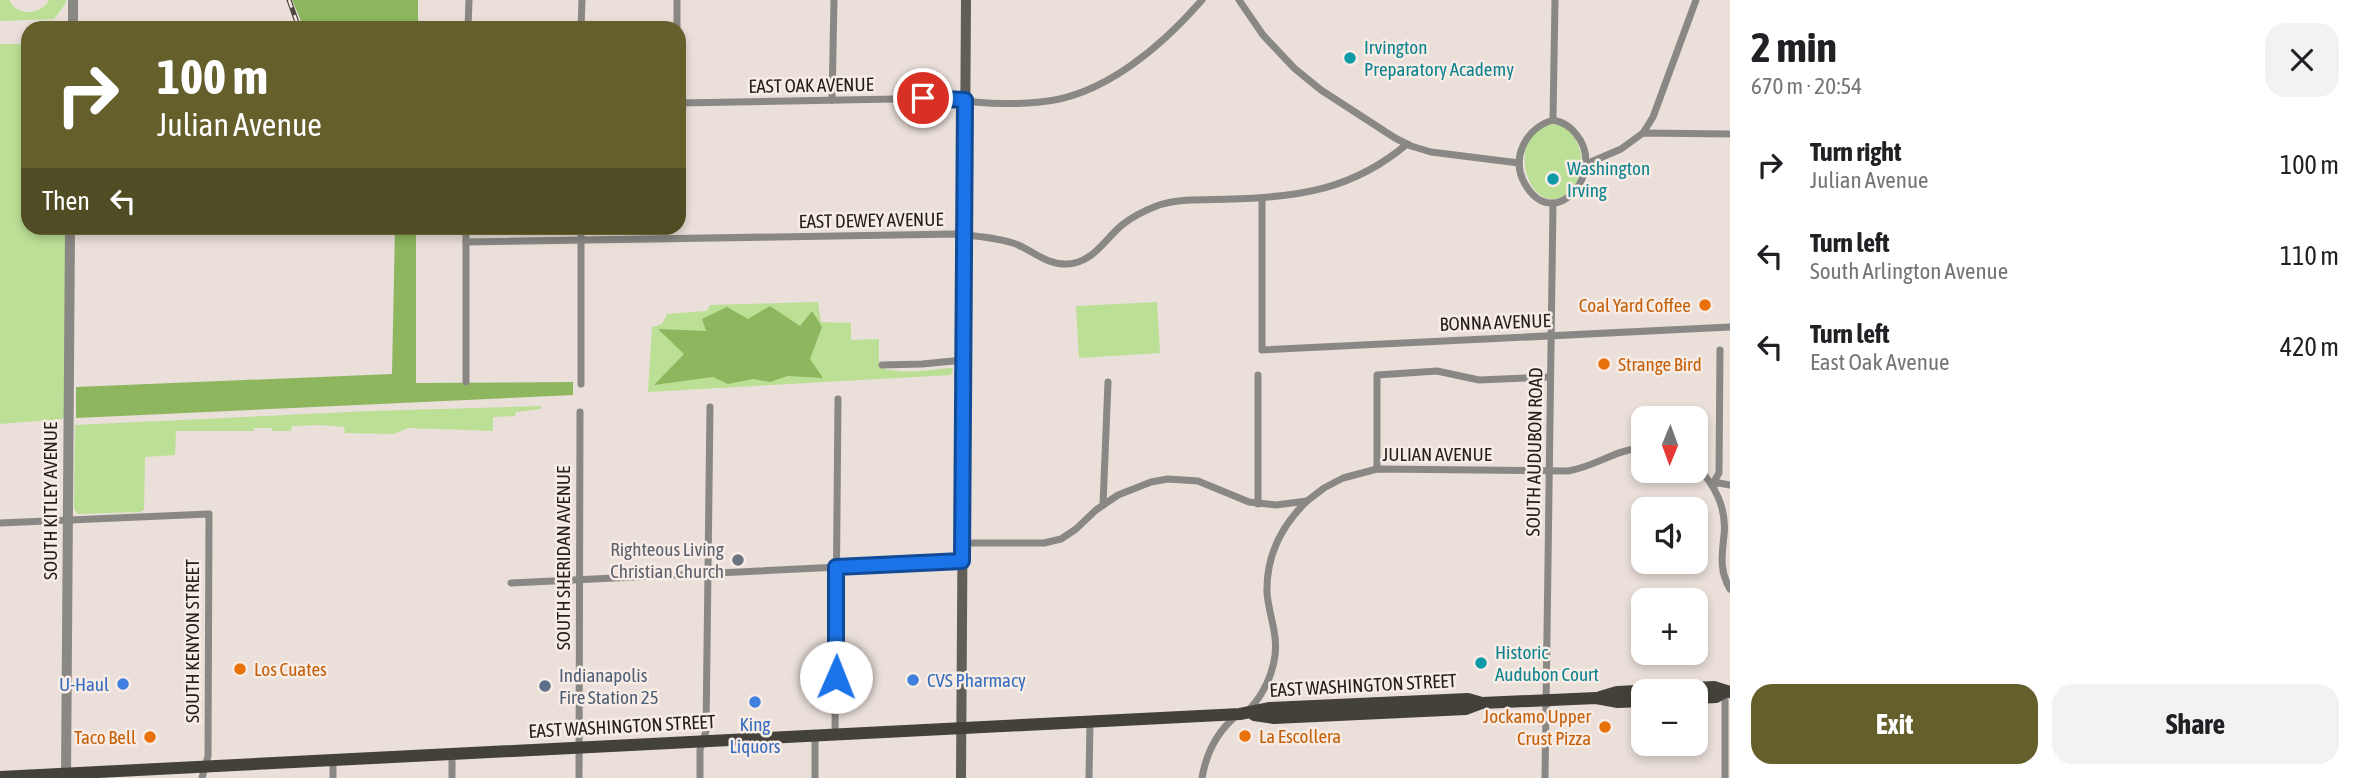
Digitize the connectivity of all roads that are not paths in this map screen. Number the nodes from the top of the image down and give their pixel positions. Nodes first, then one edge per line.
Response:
1 (73, 0) edge
2 (469, 0) edge
3 (582, 0) edge
4 (677, 0) edge
5 (834, 0) edge
6 (966, 0) edge
7 (1202, 0) edge
8 (1239, 0) edge
9 (1555, 0) edge
10 (1696, 0) edge
11 (73, 21) edge
12 (468, 21) edge
13 (581, 21) edge
14 (677, 21) edge
15 (832, 100) junction
16 (965, 100) junction
17 (686, 103) edge
18 (1553, 120) junction
19 (1643, 132) junction
20 (1730, 134) edge
21 (1407, 144) junction
22 (1519, 163) junction
23 (1586, 164) junction
24 (1262, 198) junction
25 (1553, 204) junction
26 (70, 235) edge
27 (466, 235) edge
28 (581, 235) edge
29 (964, 235) junction
30 (466, 242) junction
31 (581, 242) junction
32 (1730, 327) edge
33 (1551, 336) junction
34 (1720, 351) dead end
35 (964, 360) junction
36 (881, 365) dead end
37 (1258, 375) dead end
38 (1550, 377) junction
39 (1108, 382) dead end
40 (466, 383) dead end
41 (581, 384) dead end
42 (838, 399) dead end
43 (710, 407) dead end
44 (580, 412) dead end
45 (1631, 450) edge
46 (1377, 469) junction
47 (1549, 471) junction
48 (1708, 480) edge
49 (1712, 485) junction
50 (1730, 485) edge
51 (1307, 500) junction
52 (1258, 504) junction
53 (1103, 505) junction
54 (67, 520) junction
55 (0, 523) edge
56 (963, 543) junction
57 (962, 561) junction
58 (836, 567) junction
59 (708, 573) junction
60 (579, 580) junction
61 (511, 583) dead end
62 (1730, 589) edge
63 (1728, 692) edge
64 (1708, 697) edge
65 (1596, 698) junction
66 (1546, 700) junction
67 (1631, 701) edge
68 (1243, 714) junction
69 (1090, 722) junction
70 (961, 728) junction
71 (835, 734) junction
72 (815, 735) junction
73 (704, 741) junction
74 (578, 747) junction
75 (452, 754) junction
76 (333, 760) junction
77 (204, 773) edge
78 (66, 776) edge
79 (0, 777) edge
80 (333, 778) edge
81 (452, 778) edge
82 (579, 778) edge
83 (700, 778) edge
84 (815, 778) edge
85 (961, 778) edge
86 (1089, 778) edge
87 (1202, 778) edge
88 (1545, 778) edge
89 (1725, 778) edge

1 - 11 street
2 - 12 street
3 - 13 street
4 - 14 street
5 - 15 street
6 - 16 main road
7 - 16 street, EAST OAK AVENUE
8 - 21 street
9 - 18 street
10 - 19 street
15 - 16 street, EAST OAK AVENUE
15 - 17 street, EAST OAK AVENUE
16 - 29 main road
18 - 22 street
18 - 23 street
19 - 20 street
19 - 23 street
21 - 22 street
21 - 24 street, EAST DEWEY AVENUE
22 - 25 street
23 - 25 street
24 - 29 street, EAST DEWEY AVENUE
24 - 33 street, BONNA AVENUE
25 - 33 street, SOUTH AUDUBON ROAD
26 - 54 street, SOUTH KITLEY AVENUE
27 - 30 street
28 - 31 street
29 - 31 street, EAST DEWEY AVENUE
29 - 35 main road
30 - 31 street, EAST DEWEY AVENUE
30 - 40 street
31 - 41 street
32 - 33 street, BONNA AVENUE
33 - 38 street, SOUTH AUDUBON ROAD
34 - 49 street
35 - 36 street
35 - 56 main road
37 - 52 street
38 - 46 street
38 - 47 street, SOUTH AUDUBON ROAD
39 - 53 street
42 - 58 street
43 - 59 street
44 - 60 street, SOUTH SHERIDAN AVENUE
45 - 47 street, JULIAN AVENUE
46 - 47 street, JULIAN AVENUE
46 - 51 street, JULIAN AVENUE
47 - 66 street, SOUTH AUDUBON ROAD
48 - 49 street
49 - 50 street
49 - 62 street
51 - 52 street, JULIAN AVENUE
51 - 68 street
52 - 53 street, JULIAN AVENUE
53 - 56 street, JULIAN AVENUE
54 - 55 street
54 - 77 street, SOUTH KENYON STREET
54 - 78 street, SOUTH KITLEY AVENUE
56 - 57 main road
57 - 58 street
57 - 70 main road
58 - 59 street
58 - 71 street
59 - 60 street
59 - 73 street
60 - 61 street
60 - 74 street, SOUTH SHERIDAN AVENUE
63 - 64 main road
63 - 65 main road, EAST WASHINGTON STREET
63 - 89 street
65 - 66 main road, EAST WASHINGTON STREET
65 - 67 main road, EAST WASHINGTON STREET
66 - 68 main road, EAST WASHINGTON STREET
66 - 88 street, SOUTH AUDUBON ROAD
68 - 69 main road, EAST WASHINGTON STREET
68 - 87 street
69 - 70 main road, EAST WASHINGTON STREET
69 - 86 street
70 - 71 main road, EAST WASHINGTON STREET
70 - 85 main road
71 - 72 main road, EAST WASHINGTON STREET
72 - 73 main road, EAST WASHINGTON STREET
72 - 84 street
73 - 74 main road, EAST WASHINGTON STREET
73 - 83 street
74 - 75 main road, EAST WASHINGTON STREET
74 - 82 street, SOUTH SHERIDAN AVENUE
75 - 76 main road, EAST WASHINGTON STREET
75 - 81 street
76 - 77 main road, EAST WASHINGTON STREET
76 - 80 street
77 - 78 main road, EAST WASHINGTON STREET
78 - 79 main road, EAST WASHINGTON STREET

